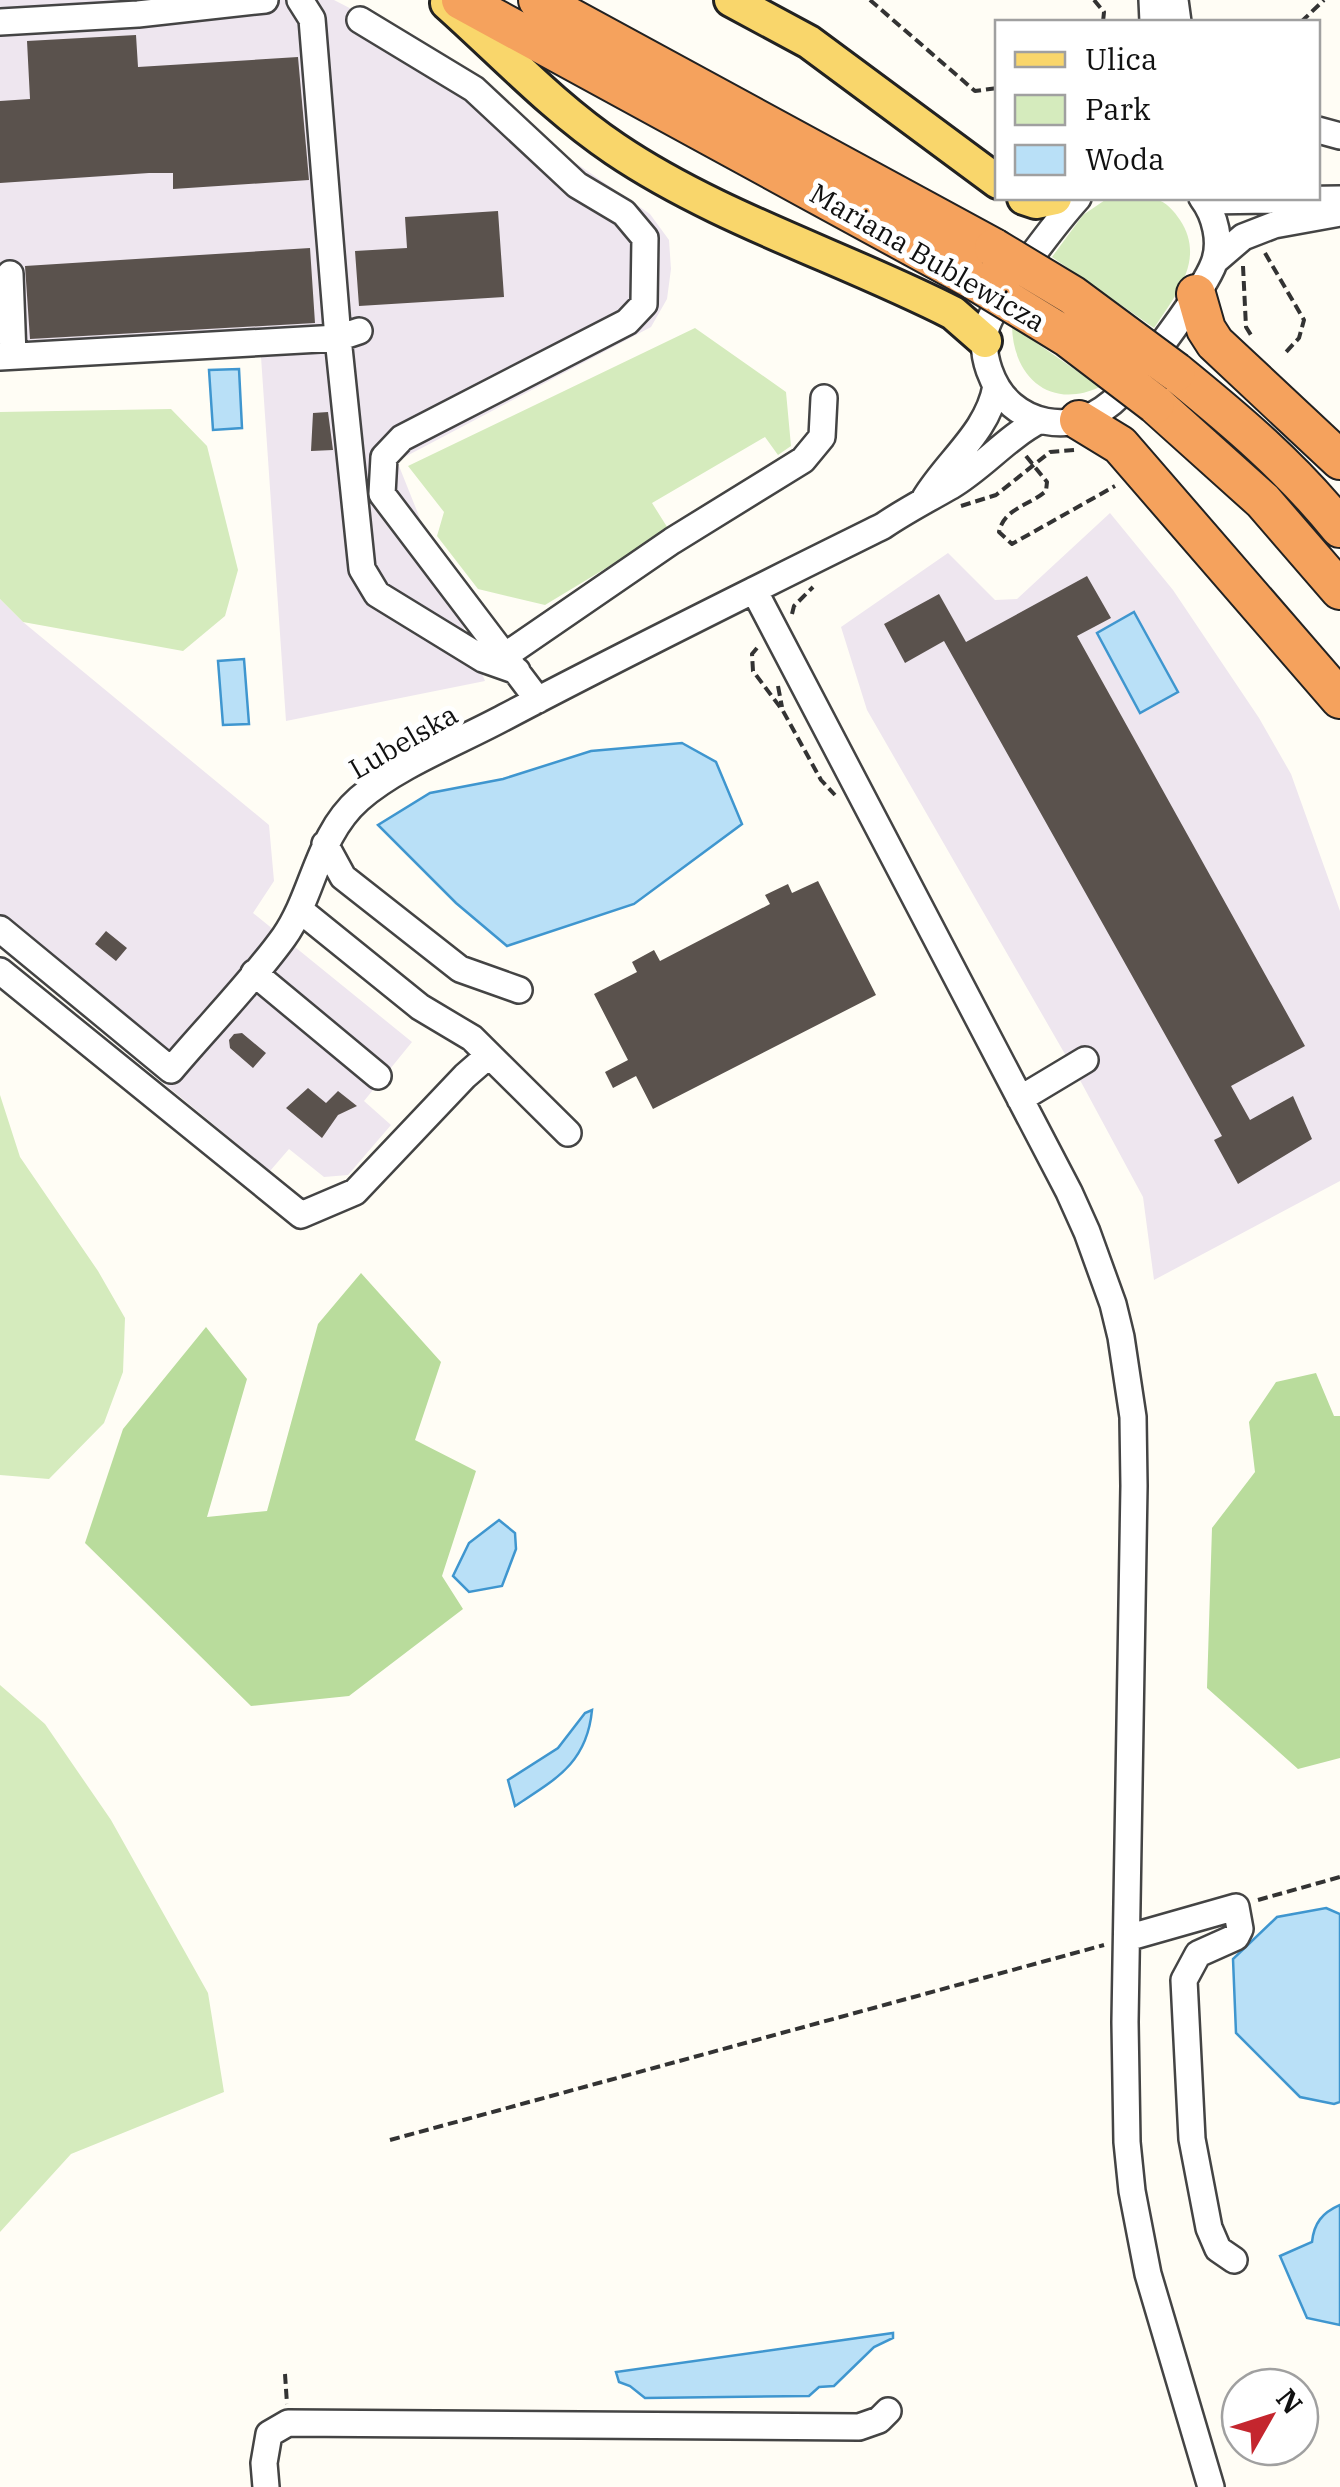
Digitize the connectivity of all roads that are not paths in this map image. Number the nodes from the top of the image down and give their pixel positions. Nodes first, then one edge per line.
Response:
1 (265, 0) edge
2 (300, 0) edge
3 (444, 0) edge
4 (461, 0) edge
5 (538, 0) edge
6 (731, 0) edge
7 (137, 7) edge
8 (360, 20) dead end
9 (0, 22) edge
10 (995, 180) edge
11 (1077, 200) edge
12 (1204, 200) edge
13 (1340, 213) edge
14 (1215, 261) junction
15 (983, 263) junction
16 (10, 274) dead end
17 (1196, 294) junction
18 (349, 334) junction
19 (985, 341) junction
20 (7, 357) edge
21 (996, 386) junction
22 (824, 398) dead end
23 (1040, 420) junction
24 (1081, 435) junction
25 (1340, 460) edge
26 (925, 498) junction
27 (1340, 528) edge
28 (754, 590) junction
29 (1340, 590) edge
30 (512, 664) junction
31 (1340, 699) edge
32 (538, 700) junction
33 (325, 844) junction
34 (300, 910) junction
35 (0, 929) edge
36 (0, 971) edge
37 (254, 973) junction
38 (518, 990) dead end
39 (488, 1056) junction
40 (1085, 1060) dead end
41 (378, 1076) dead end
42 (1020, 1100) junction
43 (568, 1133) dead end
44 (1127, 1938) junction
45 (1234, 2260) dead end
46 (888, 2412) dead end
47 (266, 2487) edge
48 (1211, 2487) edge

1 - 7 street
2 - 18 street
3 - 19 main road
4 - 15 highway, Mariana Bublewicza
5 - 15 highway, Mariana Bublewicza
6 - 10 main road
7 - 9 street
8 - 30 street
11 - 19 street
12 - 14 street
13 - 14 street
14 - 17 street
15 - 27 highway, Mariana Bublewicza, bridge
15 - 29 highway, Mariana Bublewicza, bridge
16 - 20 street
17 - 24 street
17 - 25 highway
18 - 20 street
18 - 30 street
19 - 21 street
21 - 23 street
21 - 26 street
22 - 30 street
23 - 24 street
23 - 26 street, Lubelska
24 - 31 highway
26 - 28 street, Lubelska
28 - 32 street, Lubelska
28 - 42 street
30 - 32 street
32 - 33 street, Lubelska
33 - 34 street, Lubelska
33 - 38 street
34 - 37 street, Lubelska
34 - 39 street
35 - 37 street, Lubelska
36 - 39 street
37 - 41 street
39 - 43 street
40 - 42 street
42 - 44 street
44 - 45 street
44 - 48 street
46 - 47 street

